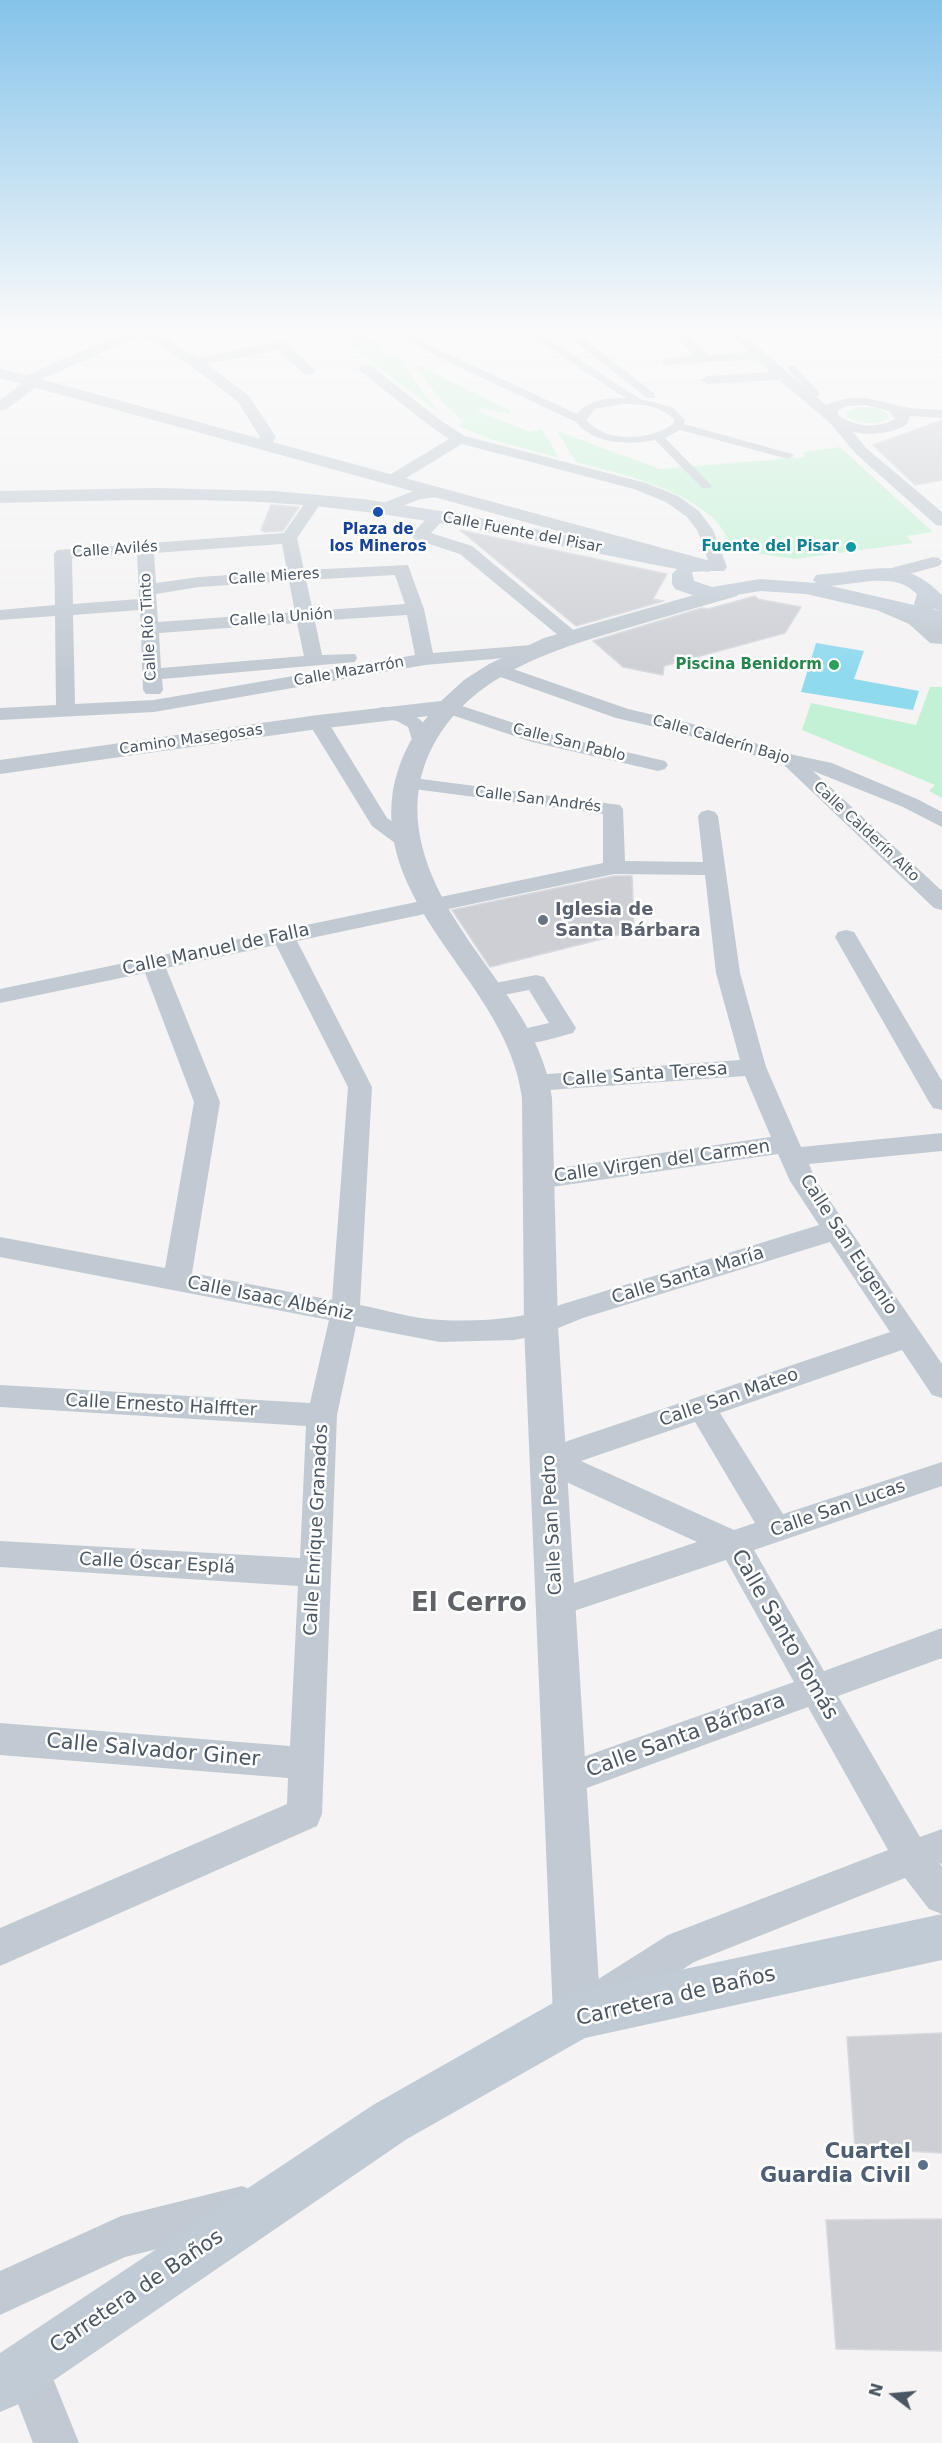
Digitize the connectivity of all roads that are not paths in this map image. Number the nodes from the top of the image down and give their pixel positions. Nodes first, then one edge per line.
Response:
1 (268, 446) edge
2 (450, 446) edge
3 (484, 446) edge
4 (667, 446) edge
5 (751, 446) edge
6 (857, 446) edge
7 (863, 446) edge
8 (861, 451) junction
9 (788, 456) dead end
10 (393, 480) junction
11 (706, 486) dead end
12 (440, 493) junction
13 (0, 497) edge
14 (315, 500) junction
15 (424, 510) junction
16 (942, 521) edge
17 (289, 538) junction
18 (145, 548) junction
19 (938, 558) edge
20 (890, 574) junction
21 (297, 576) junction
22 (711, 576) junction
23 (862, 587) junction
24 (146, 597) junction
25 (887, 606) junction
26 (415, 609) junction
27 (63, 610) junction
28 (657, 613) junction
29 (934, 613) edge
30 (0, 615) edge
31 (305, 616) junction
32 (148, 628) junction
33 (571, 637) junction
34 (531, 651) junction
35 (425, 659) junction
36 (314, 660) junction
37 (496, 669) junction
38 (151, 674) junction
39 (476, 682) junction
40 (154, 706) junction
41 (447, 707) junction
42 (66, 711) junction
43 (383, 713) junction
44 (0, 714) edge
45 (318, 722) junction
46 (421, 742) junction
47 (790, 760) junction
48 (658, 765) dead end
49 (0, 767) edge
50 (406, 783) junction
51 (708, 816) dead end
52 (942, 821) edge
53 (407, 841) junction
54 (614, 867) junction
55 (714, 869) junction
56 (942, 903) edge
57 (431, 904) junction
58 (283, 936) junction
59 (846, 937) dead end
60 (153, 964) junction
61 (488, 991) junction
62 (0, 996) edge
63 (519, 1037) junction
64 (754, 1066) junction
65 (536, 1083) junction
66 (942, 1102) edge
67 (942, 1142) edge
68 (790, 1150) junction
69 (538, 1180) junction
70 (836, 1230) junction
71 (0, 1247) edge
72 (177, 1281) junction
73 (345, 1313) junction
74 (541, 1324) junction
75 (908, 1336) junction
76 (942, 1387) edge
77 (0, 1396) edge
78 (701, 1407) junction
79 (322, 1415) junction
80 (549, 1460) junction
81 (942, 1474) edge
82 (776, 1531) junction
83 (734, 1545) junction
84 (0, 1554) edge
85 (315, 1573) junction
86 (556, 1603) junction
87 (942, 1643) edge
88 (816, 1689) junction
89 (0, 1739) edge
90 (306, 1764) junction
91 (565, 1780) junction
92 (927, 1852) edge
93 (942, 1896) edge
94 (942, 1937) edge
95 (0, 1947) edge
96 (577, 2016) junction
97 (275, 2199) junction
98 (0, 2293) edge
99 (13, 2376) edge
100 (56, 2443) edge

1 - 10 street
2 - 10 street
3 - 22 street
4 - 11 street
5 - 9 street
6 - 8 street
7 - 8 street
8 - 16 street
10 - 12 street
12 - 15 street
12 - 22 street
13 - 14 main road, Calle Fuente del Pisar
14 - 15 main road, Calle Fuente del Pisar
14 - 17 street
15 - 22 main road, Calle Fuente del Pisar
15 - 33 street
17 - 18 street, Calle Avilés
17 - 21 street
18 - 24 street, Calle Río Tinto
18 - 27 street, Calle Avilés
19 - 20 street
19 - 29 street
20 - 23 main road
20 - 29 main road
21 - 24 street, Calle Mieres
21 - 26 street, Calle Mieres
21 - 31 street
22 - 23 main road
22 - 28 street, Calle San Pedro
22 - 28 street
23 - 25 main road
24 - 27 street, Calle Mieres
24 - 32 street, Calle Río Tinto
25 - 29 main road
25 - 29 street
26 - 31 street, Calle la Unión
26 - 35 street
27 - 30 street, Calle Mieres
27 - 42 street, Calle Avilés
28 - 33 street, Calle San Pedro
31 - 32 street, Calle la Unión
31 - 36 street
32 - 38 street, Calle Río Tinto
33 - 34 street, Calle San Pedro
34 - 35 street
34 - 37 street, Calle San Pedro
35 - 36 street, Calle Mazarrón
35 - 39 street
35 - 40 street, Calle Mazarrón
36 - 38 street, Calle Mazarrón
37 - 39 street, Calle San Pedro
37 - 47 street, Calle Calderín Bajo
38 - 40 street, Calle Río Tinto
39 - 41 street, Calle San Pedro
40 - 42 street, Calle Mazarrón
41 - 43 street, Camino Masegosas
41 - 46 street, Calle San Pedro
41 - 48 street, Calle San Pablo
42 - 44 street, Calle Mazarrón
43 - 45 street, Camino Masegosas
43 - 46 street, Camino Masegosas
45 - 49 street, Camino Masegosas
45 - 53 street
46 - 50 street, Calle San Pedro
47 - 52 street, Calle Calderín Bajo
47 - 56 street, Calle Calderín Alto
50 - 53 street, Calle San Pedro
50 - 54 street, Calle San Andrés
51 - 55 street, Calle San Eugenio
53 - 57 street, Calle San Pedro
54 - 55 street, Calle Manuel de Falla
54 - 57 street, Calle Manuel de Falla
55 - 64 street, Calle San Eugenio
57 - 58 street, Calle Manuel de Falla
57 - 61 street, Calle San Pedro
58 - 60 street, Calle Manuel de Falla
58 - 73 street, Calle Enrique Granados
59 - 66 street
60 - 62 street, Calle Manuel de Falla
60 - 72 street
61 - 63 street, Calle San Pedro
61 - 63 street
63 - 65 street, Calle San Pedro
64 - 65 street, Calle Santa Teresa
64 - 68 street, Calle San Eugenio
65 - 69 street, Calle San Pedro
67 - 68 street, Calle Virgen del Carmen
68 - 69 street, Calle Virgen del Carmen
68 - 70 street, Calle San Eugenio
69 - 74 street, Calle San Pedro
70 - 74 street, Calle Santa María
70 - 75 street, Calle San Eugenio
71 - 72 street, Calle Isaac Albéniz
72 - 73 street, Calle Isaac Albéniz
73 - 74 street, Calle Isaac Albéniz
73 - 79 street, Calle Enrique Granados
74 - 80 street, Calle San Pedro
75 - 76 street, Calle San Eugenio
75 - 78 street, Calle San Mateo
77 - 79 street, Calle Ernesto Halffter
78 - 80 street, Calle San Mateo
78 - 82 street
79 - 85 street, Calle Enrique Granados
80 - 83 street, Calle Santo Tomás
80 - 86 street, Calle San Pedro
81 - 82 street, Calle San Lucas
82 - 83 street, Calle San Lucas
83 - 86 street, Calle San Lucas
83 - 88 street, Calle Santo Tomás
84 - 85 street, Calle Óscar Esplá
85 - 90 street, Calle Enrique Granados
86 - 91 street, Calle San Pedro
87 - 88 street, Calle Santa Bárbara
88 - 91 street, Calle Santa Bárbara
88 - 92 street, Calle Santo Tomás
89 - 90 street, Calle Salvador Giner
90 - 95 street, Calle Enrique Granados
91 - 96 street, Calle San Pedro
92 - 93 street, Calle Santo Tomás
92 - 96 street
94 - 96 main road, Carretera de Baños
96 - 97 main road, Carretera de Baños
97 - 98 street, Carretera de Baños
97 - 99 main road, Carretera de Baños
99 - 100 street

